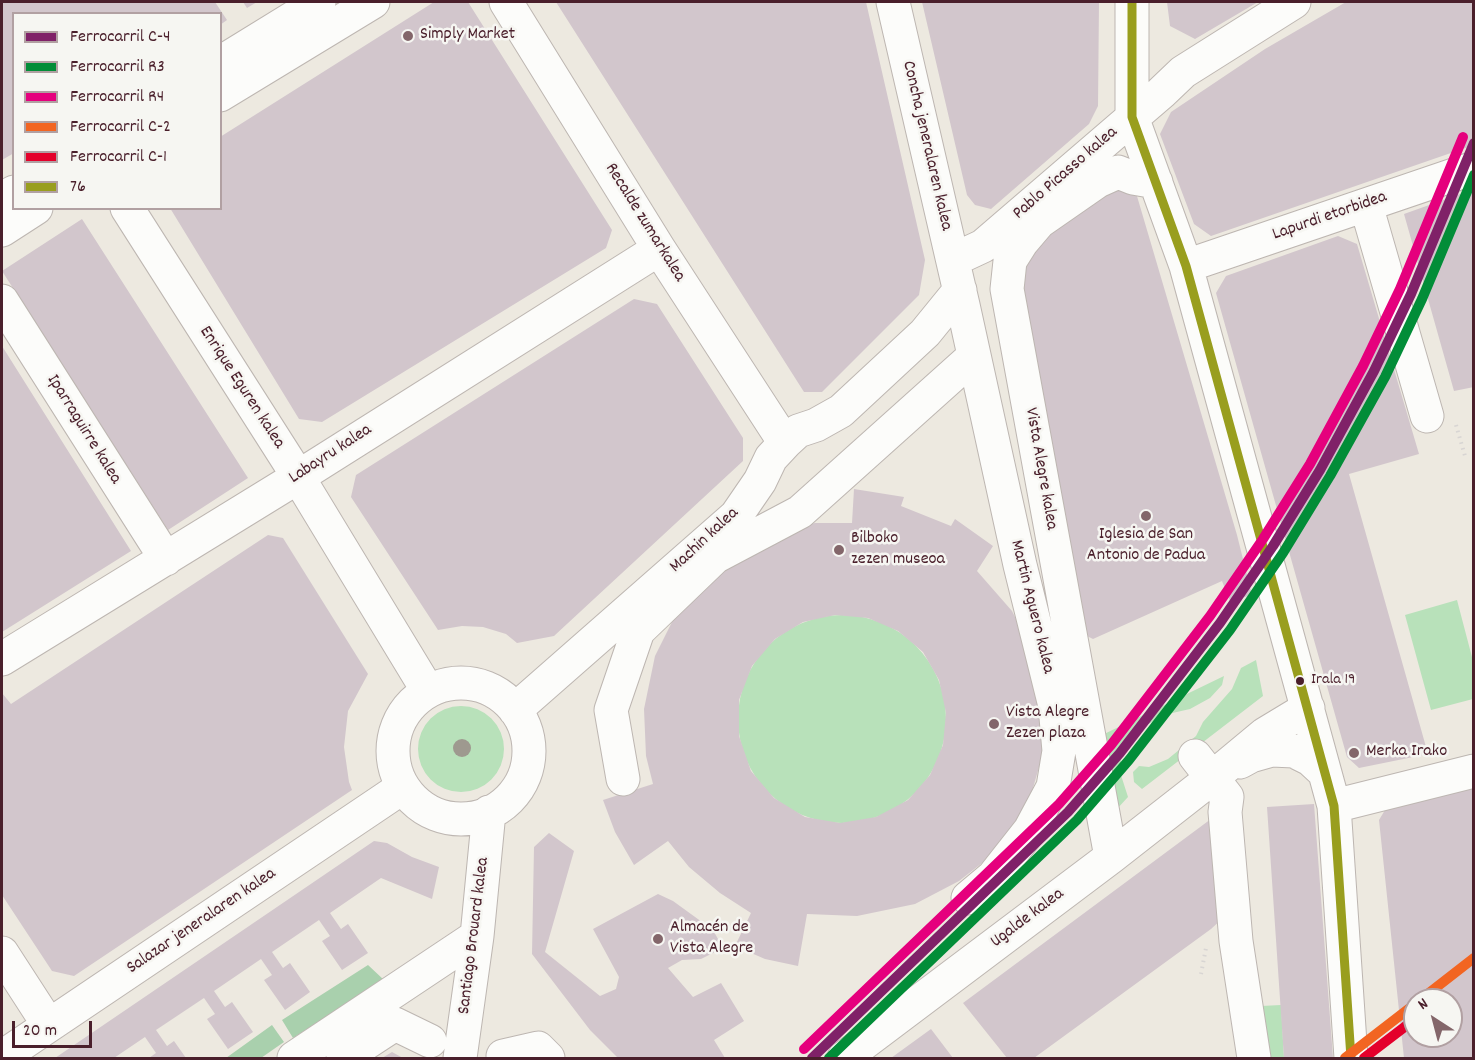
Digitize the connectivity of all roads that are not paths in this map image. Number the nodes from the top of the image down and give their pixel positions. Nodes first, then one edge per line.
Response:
1 (319, 2) edge
2 (374, 2) edge
3 (506, 2) edge
4 (893, 2) edge
5 (1132, 2) edge
6 (1294, 2) edge
7 (222, 62) edge
8 (222, 93) edge
9 (1132, 117) junction
10 (1473, 168) edge
11 (1156, 182) junction
12 (1366, 206) junction
13 (33, 210) edge
14 (128, 210) edge
15 (2, 230) edge
16 (659, 249) junction
17 (1186, 266) junction
18 (956, 275) junction
19 (2, 301) edge
20 (974, 356) junction
21 (1440, 416) road end
22 (784, 443) junction
23 (298, 477) junction
24 (166, 559) junction
25 (2, 659) edge
26 (428, 691) junction
27 (1308, 708) junction
28 (515, 710) junction
29 (1204, 767) junction
30 (1473, 771) edge
31 (1324, 772) junction
32 (623, 779) dead end
33 (403, 787) junction
34 (1334, 806) junction
35 (489, 812) junction
36 (1111, 857) junction
37 (968, 897) dead end
38 (477, 936) junction
39 (2, 953) edge
40 (48, 1024) junction
41 (430, 1041) dead end
42 (503, 1056) dead end
43 (2, 1057) edge
44 (294, 1059) edge
45 (343, 1059) edge
46 (460, 1059) edge
47 (548, 1059) edge
48 (844, 1059) edge
49 (1254, 1059) edge
50 (1351, 1059) edge

1 - 7 street
2 - 8 street
3 - 16 street, Recalde zumarkalea
4 - 18 street, Concha jeneralaren kalea
5 - 9 street
6 - 9 street, Pablo Picasso kalea
9 - 11 street
9 - 18 street, Pablo Picasso kalea
10 - 12 street, Lapurdi etorbidea
11 - 17 street
11 - 36 street, Vista Alegre kalea
12 - 17 street, Lapurdi etorbidea
12 - 21 street
13 - 15 street
14 - 23 street, Enrique Eguren kalea
16 - 22 street, Recalde zumarkalea
16 - 23 street, Labayru kalea
17 - 27 street
18 - 20 street, Martin Aguero kalea
18 - 22 street, Machin kalea
19 - 24 street, Iparraguirre kalea
20 - 32 street
20 - 37 street, Martin Aguero kalea
22 - 28 street, Machin kalea
23 - 24 street, Labayru kalea
23 - 26 street, Enrique Eguren kalea
24 - 25 street, Labayru kalea
26 - 28 street
26 - 33 street
27 - 29 street, Ugalde kalea
27 - 31 street
28 - 35 street
29 - 31 street, Ugalde kalea
29 - 36 street, Ugalde kalea
29 - 49 street
30 - 34 street
31 - 34 street
33 - 35 street
33 - 40 street, Salazar jeneralaren kalea
34 - 50 street
35 - 38 street, Santiago Brouard kalea
36 - 48 street, Ugalde kalea
38 - 44 street
38 - 46 street, Santiago Brouard kalea
39 - 40 street
40 - 43 street, Salazar jeneralaren kalea
41 - 45 street
42 - 47 street

